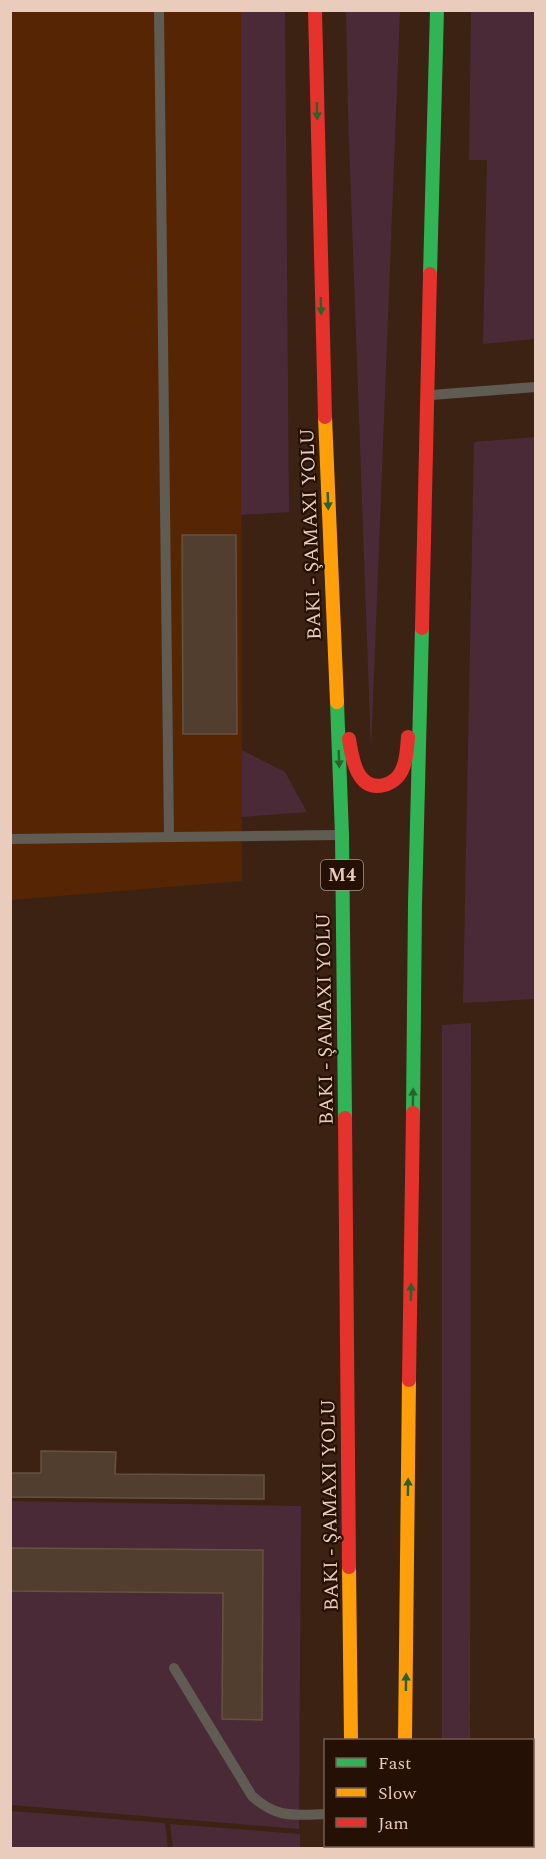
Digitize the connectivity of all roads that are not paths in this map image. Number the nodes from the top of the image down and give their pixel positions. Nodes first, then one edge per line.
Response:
1 (159, 10) edge
2 (315, 10) edge
3 (321, 10) edge
4 (431, 10) edge
5 (437, 10) edge
6 (316, 79) junction
7 (436, 82) junction
8 (536, 387) edge
9 (428, 396) junction
10 (334, 642) junction
11 (421, 665) junction
12 (342, 835) junction
13 (169, 837) junction
14 (10, 839) edge
15 (174, 1668) dead end
16 (351, 1739) edge
17 (405, 1739) edge
18 (324, 1814) edge

1 - 13 lane
2 - 6 highway, M4
3 - 6 highway
4 - 7 highway
5 - 7 highway
6 -> 10 highway, M4
7 - 9 highway
8 - 9 lane
9 - 11 highway
10 - 11 highway
10 -> 12 highway, M4
17 -> 11 highway
12 - 13 lane
12 - 16 highway, M4
13 - 14 lane
15 - 18 lane

